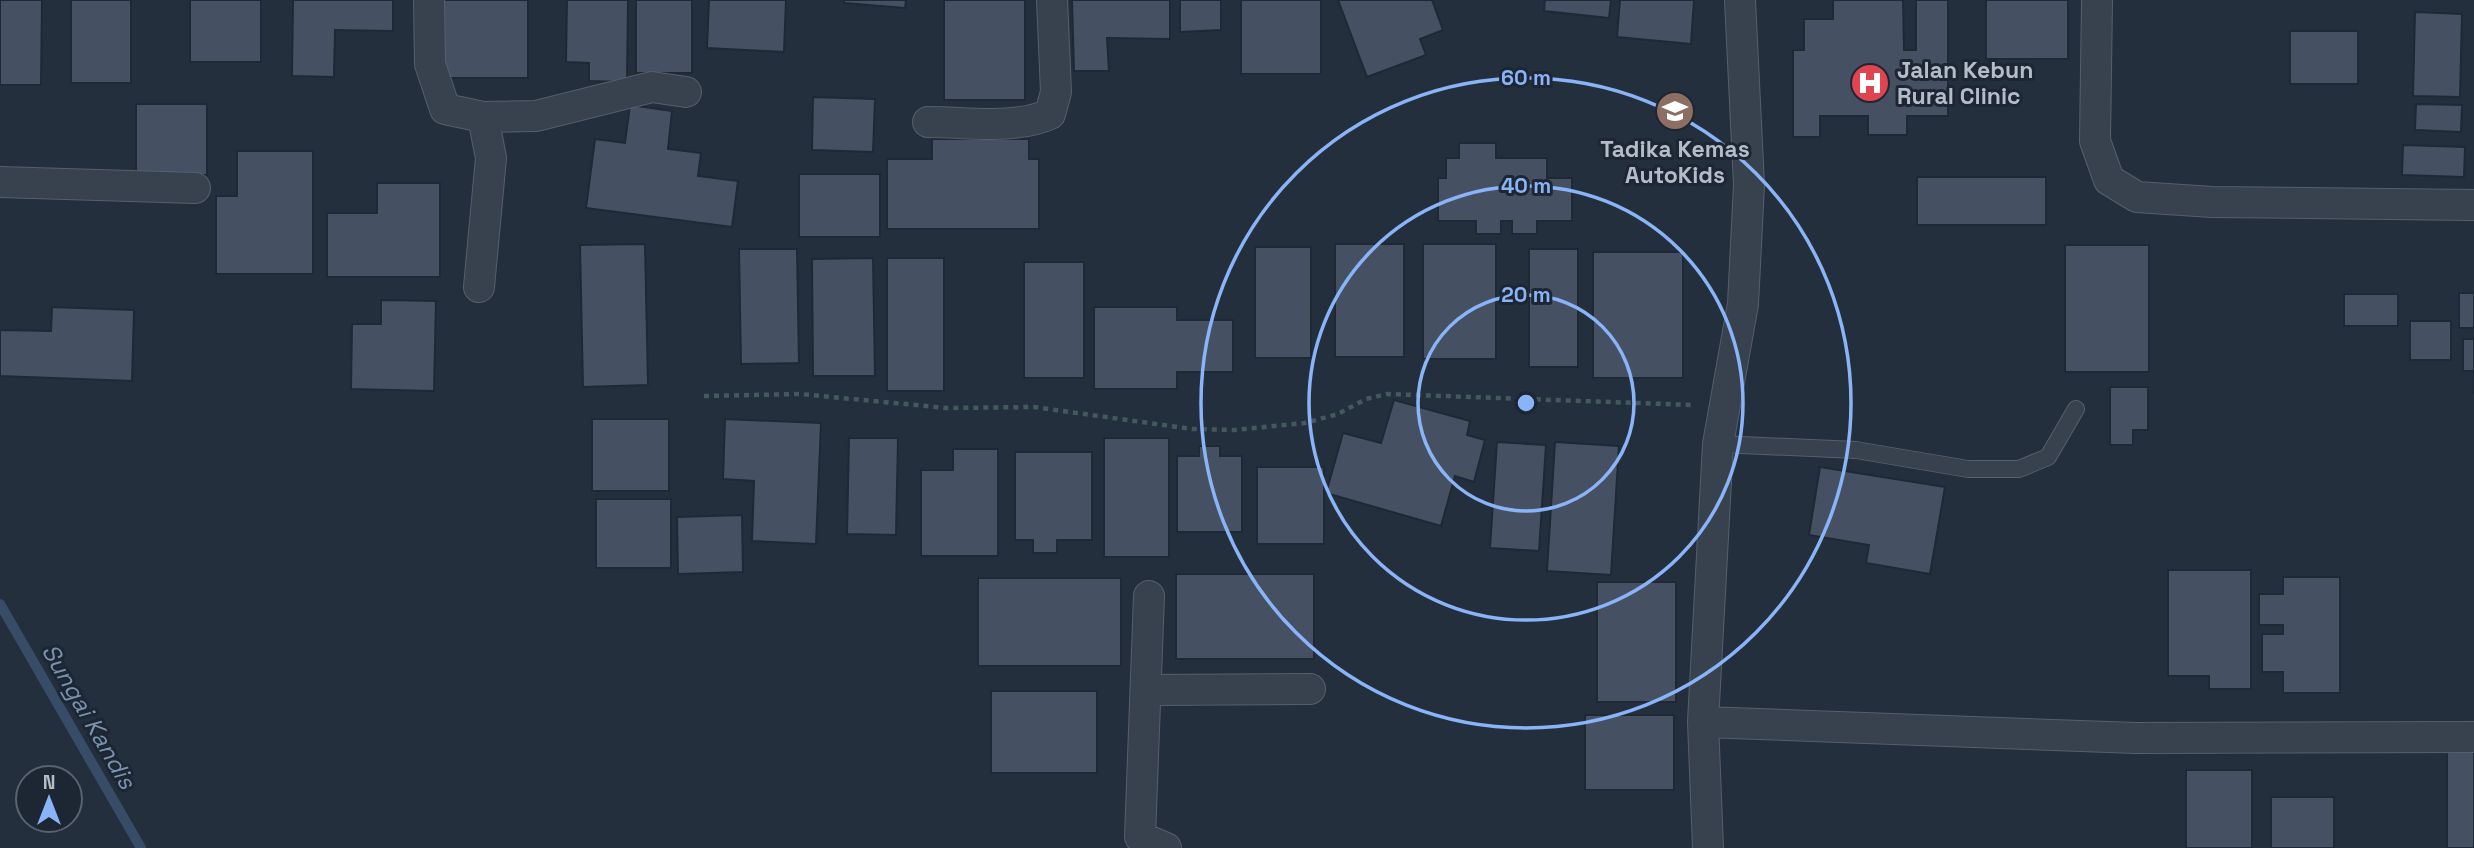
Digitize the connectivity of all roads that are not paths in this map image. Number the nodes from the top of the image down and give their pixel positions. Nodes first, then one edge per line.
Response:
1 (429, 0) edge
2 (1052, 0) edge
3 (1740, 0) edge
4 (2097, 0) edge
5 (686, 92) dead end
6 (483, 117) junction
7 (929, 122) dead end
8 (0, 182) edge
9 (195, 188) dead end
10 (2474, 205) edge
11 (479, 287) dead end
12 (2076, 409) dead end
13 (1718, 444) junction
14 (1149, 596) dead end
15 (1310, 689) dead end
16 (1147, 691) junction
17 (1703, 722) junction
18 (2474, 737) edge
19 (1166, 848) edge
20 (1708, 848) edge

1 - 6 street
2 - 7 street
3 - 13 street
4 - 10 street
5 - 6 street
6 - 11 street
8 - 9 street
12 - 13 lane
13 - 17 street
14 - 16 street
15 - 16 street
16 - 19 street
17 - 18 street
17 - 20 street

